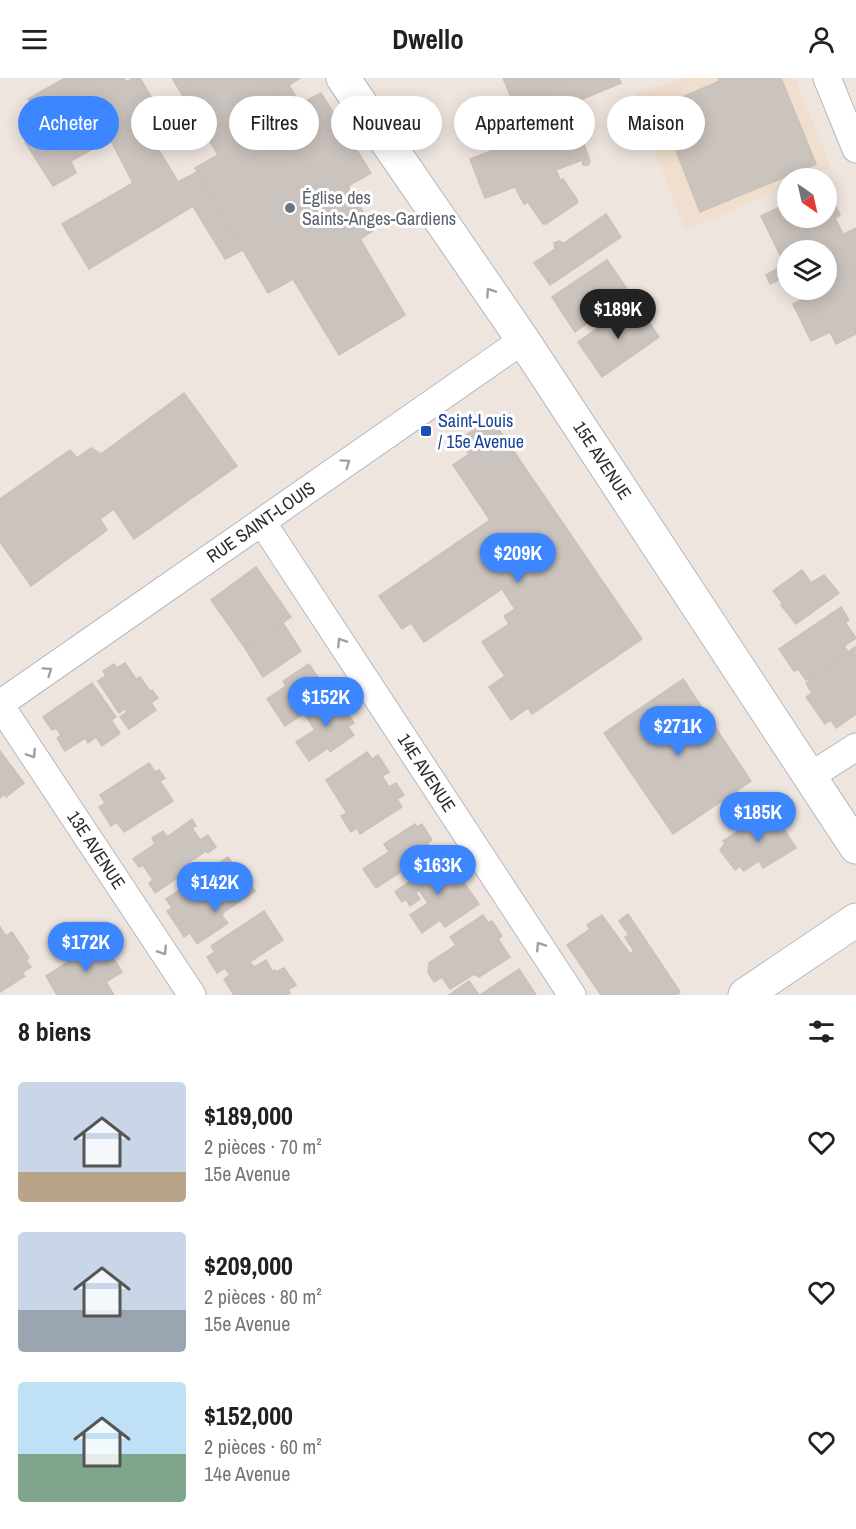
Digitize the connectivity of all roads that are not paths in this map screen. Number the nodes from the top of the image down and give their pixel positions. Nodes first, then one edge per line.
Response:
1 (343, 78) edge
2 (827, 78) edge
3 (856, 149) edge
4 (523, 340) junction
5 (262, 522) junction
6 (0, 705) edge
7 (856, 747) edge
8 (809, 777) junction
9 (856, 847) edge
10 (856, 920) edge
11 (192, 995) edge
12 (572, 995) edge
13 (745, 995) edge

4 -> 1 street, 15E AVENUE
2 - 3 street
5 -> 4 street, RUE SAINT-LOUIS
4 - 8 street, 15E AVENUE
6 -> 5 street, RUE SAINT-LOUIS
12 -> 5 street, 14E AVENUE
6 -> 11 street, 13E AVENUE
7 - 8 street
8 - 9 street, 15E AVENUE
10 - 13 street

